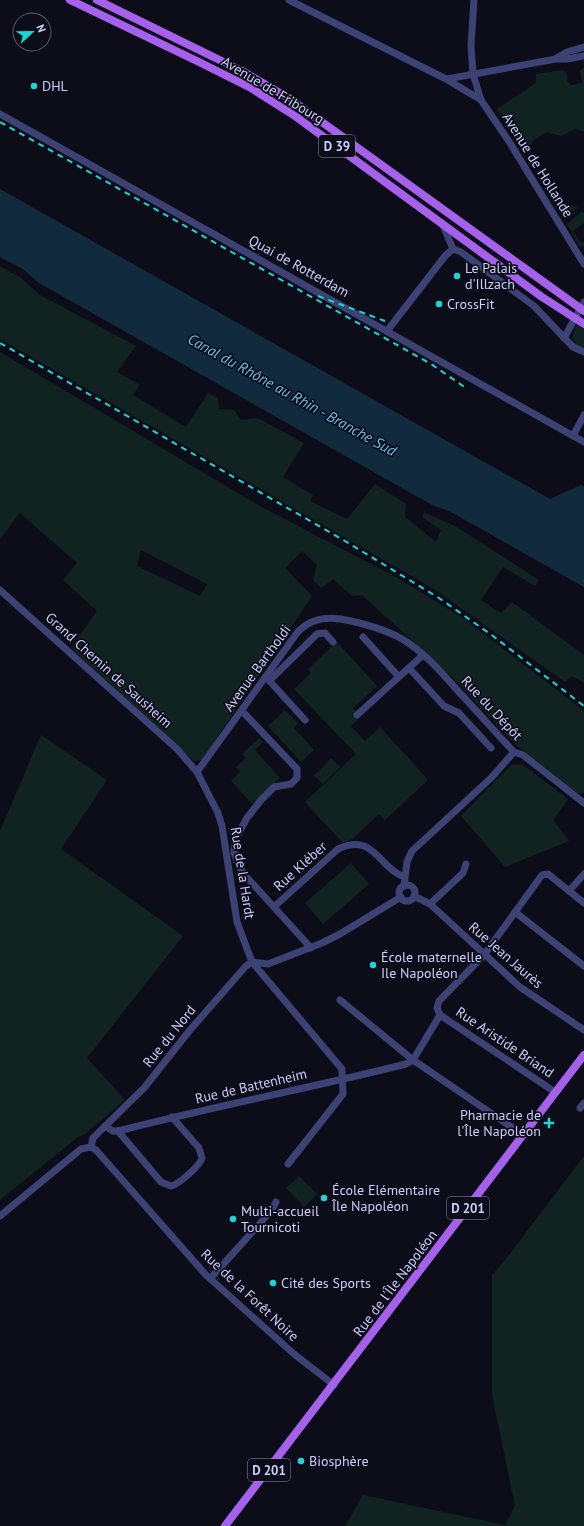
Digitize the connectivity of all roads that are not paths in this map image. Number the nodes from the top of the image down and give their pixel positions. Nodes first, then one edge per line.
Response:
1 (70, 0) edge
2 (98, 0) edge
3 (289, 0) edge
4 (474, 0) edge
5 (584, 47) edge
6 (584, 56) edge
7 (556, 59) junction
8 (473, 74) junction
9 (446, 79) junction
10 (481, 100) junction
11 (0, 114) edge
12 (442, 223) junction
13 (453, 249) junction
14 (584, 264) edge
15 (583, 307) edge
16 (575, 319) junction
17 (584, 324) edge
18 (387, 331) junction
19 (564, 338) junction
20 (584, 352) edge
21 (584, 415) edge
22 (574, 433) junction
23 (584, 442) edge
24 (0, 590) edge
25 (362, 637) dead end
26 (293, 639) junction
27 (334, 642) dead end
28 (301, 649) junction
29 (423, 655) junction
30 (409, 668) junction
31 (399, 677) junction
32 (268, 679) junction
33 (242, 711) junction
34 (357, 715) dead end
35 (305, 720) dead end
36 (491, 748) dead end
37 (514, 752) junction
38 (197, 772) junction
39 (584, 804) edge
40 (466, 864) dead end
41 (584, 874) edge
42 (404, 877) junction
43 (404, 886) junction
44 (569, 891) junction
45 (414, 896) junction
46 (400, 897) junction
47 (584, 903) edge
48 (430, 904) junction
49 (275, 906) junction
50 (515, 912) junction
51 (311, 948) junction
52 (484, 955) junction
53 (252, 962) junction
54 (268, 964) junction
55 (584, 966) edge
56 (263, 977) junction
57 (340, 1000) dead end
58 (440, 1015) junction
59 (584, 1030) edge
60 (584, 1055) edge
61 (413, 1060) junction
62 (344, 1079) junction
63 (555, 1092) junction
64 (172, 1117) junction
65 (105, 1126) junction
66 (118, 1131) junction
67 (523, 1135) junction
68 (91, 1147) junction
69 (288, 1164) dead end
70 (276, 1202) dead end
71 (0, 1216) edge
72 (210, 1279) junction
73 (334, 1385) junction
74 (225, 1526) edge

1 - 12 main road, Avenue de Fribourg / D 39
2 - 15 main road, Avenue de Fribourg / D 39
3 - 9 street, Avenue de Hollande
4 - 8 street, Avenue de Hollande
5 - 7 street
6 - 7 street
7 - 8 street
8 - 9 street
8 - 10 street, Avenue de Hollande
9 - 10 street, Avenue de Hollande
10 - 14 street, Avenue de Hollande
11 - 18 street, Quai de Rotterdam
12 - 13 street
12 - 16 main road, Avenue de Fribourg / D 39
13 - 18 street
13 - 19 street
15 - 16 street
16 - 17 main road, Avenue de Fribourg / D 39
16 - 19 street
18 - 22 street, Quai de Rotterdam
19 - 20 street
21 - 22 street
22 - 23 street, Quai de Rotterdam
24 - 38 street, Grand Chemin de Sausheim
25 - 31 street
26 - 28 street
26 - 29 street, Avenue Bartholdi
26 - 32 street, Avenue Bartholdi
27 - 28 street
28 - 32 street
29 - 30 street
29 - 37 street, Rue du Dépôt
30 - 31 street
30 - 36 street
31 - 34 street
32 - 33 street, Avenue Bartholdi
32 - 35 street
33 - 38 street, Avenue Bartholdi
33 - 49 street
37 - 39 street, Rue du Dépôt
37 - 42 street
38 - 53 street, Rue de la Hardt
40 - 48 street
41 - 44 street
42 - 43 street
42 - 49 street, Rue Kléber
43 - 45 street
43 - 46 street
44 - 47 street
44 - 50 street
45 - 46 street
45 - 48 street, Rue Jean Jaurès
46 - 51 street
48 - 52 street, Rue Jean Jaurès
49 - 51 street
50 - 52 street
50 - 55 street
51 - 54 street
52 - 58 street
52 - 59 street, Rue Jean Jaurès
53 - 54 street
53 - 56 street, Rue de la Hardt
53 - 65 street, Rue du Nord
54 - 56 street
56 - 62 street, Rue de la Hardt
57 - 61 street
58 - 61 street
58 - 63 street, Rue Aristide Briand
60 - 63 main road, Rue de l'Île Napoléon / D 201
61 - 62 street, Rue de Battenheim
61 - 67 street
62 - 64 street, Rue de Battenheim
62 - 69 street
63 - 67 main road, Rue de l'Île Napoléon / D 201
64 - 66 street, Rue de Battenheim
64 - 66 street
65 - 66 street
65 - 68 street
67 - 73 main road, Rue de l'Île Napoléon / D 201
68 - 71 street
68 - 72 street, Rue de la Forêt Noire
70 - 72 street
72 - 73 street, Rue de la Forêt Noire
73 - 74 main road, Rue de l'Île Napoléon / D 201

